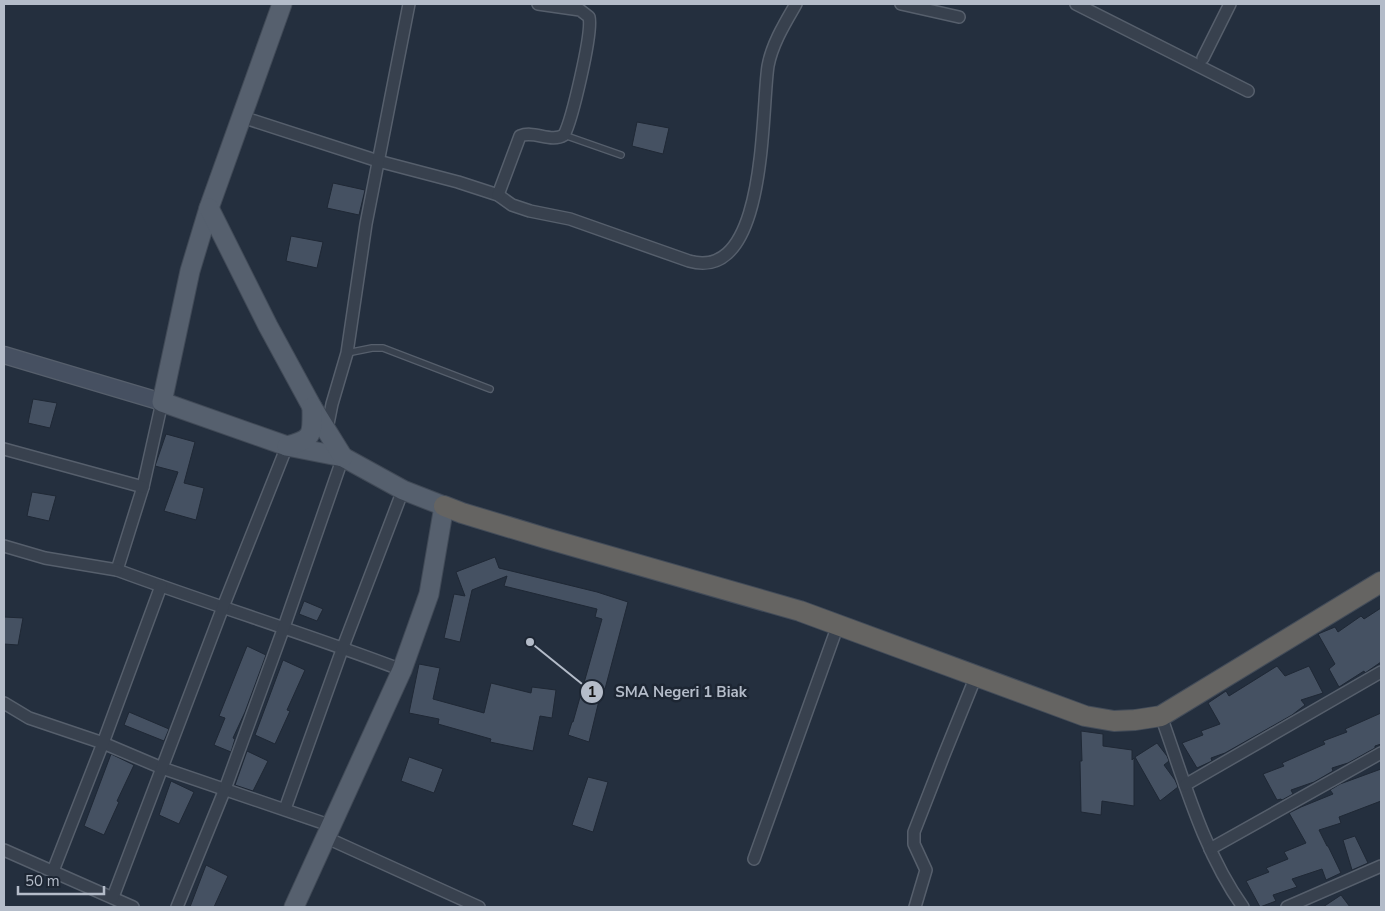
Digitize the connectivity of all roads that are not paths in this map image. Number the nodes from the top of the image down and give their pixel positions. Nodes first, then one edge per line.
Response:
1 (282, 4) edge
2 (408, 4) edge
3 (538, 4) edge
4 (796, 4) edge
5 (901, 4) edge
6 (1076, 4) edge
7 (1230, 4) edge
8 (959, 17) dead end
9 (1203, 58) dead end
10 (1248, 91) dead end
11 (242, 117) junction
12 (564, 135) junction
13 (621, 155) dead end
14 (378, 161) junction
15 (498, 195) junction
16 (209, 208) junction
17 (346, 353) junction
18 (4, 355) edge
19 (490, 389) dead end
20 (162, 402) junction
21 (312, 407) junction
22 (327, 429) junction
23 (287, 446) junction
24 (4, 448) edge
25 (343, 457) junction
26 (142, 487) junction
27 (403, 490) junction
28 (444, 506) junction
29 (4, 546) edge
30 (117, 570) junction
31 (1381, 582) edge
32 (161, 586) junction
33 (224, 607) junction
34 (838, 624) junction
35 (284, 628) junction
36 (343, 647) junction
37 (402, 670) junction
38 (1381, 672) edge
39 (976, 676) junction
40 (4, 703) edge
41 (1161, 716) junction
42 (103, 743) junction
43 (1381, 753) edge
44 (162, 768) junction
45 (1185, 785) junction
46 (225, 789) junction
47 (285, 809) junction
48 (329, 832) junction
49 (1210, 849) junction
50 (4, 850) edge
51 (754, 859) dead end
52 (1381, 866) edge
53 (53, 871) junction
54 (113, 897) junction
55 (134, 907) edge
56 (177, 907) edge
57 (294, 907) edge
58 (479, 907) edge
59 (915, 907) edge
60 (1243, 907) edge
61 (1287, 907) edge

1 - 11 main road
2 - 14 street
3 - 12 street
4 - 15 street
5 - 8 street
6 - 10 street
7 - 9 street
11 - 14 street
11 - 16 main road
12 - 13 lane
12 - 15 street
14 - 15 street
14 - 17 street
16 - 20 main road
16 - 21 main road
17 - 19 lane
17 - 22 street
18 - 20 main road
20 - 23 main road
20 - 26 street
21 - 22 main road
21 - 23 main road
22 - 25 main road
23 - 25 main road
23 - 33 street
24 - 26 street
25 - 27 main road
25 - 35 street
26 - 30 street
27 - 28 main road
27 - 36 street
28 - 34 highway
28 - 37 main road
29 - 30 street
30 - 32 street
31 - 41 highway
32 - 33 street
32 - 42 street
33 - 35 street
33 - 44 street
34 - 39 highway
34 - 51 street
35 - 36 street
35 - 46 street
36 - 37 street
36 - 47 street
37 - 48 main road
38 - 45 street
39 - 41 highway
39 - 59 street
40 - 42 street
41 - 45 street
42 - 44 street
42 - 53 street
43 - 49 street
44 - 46 street
44 - 54 street
45 - 49 street
46 - 47 street
46 - 56 street
47 - 48 street
48 - 57 main road
48 - 58 street
49 - 60 street
50 - 53 street
52 - 61 street
53 - 54 street
54 - 55 street

